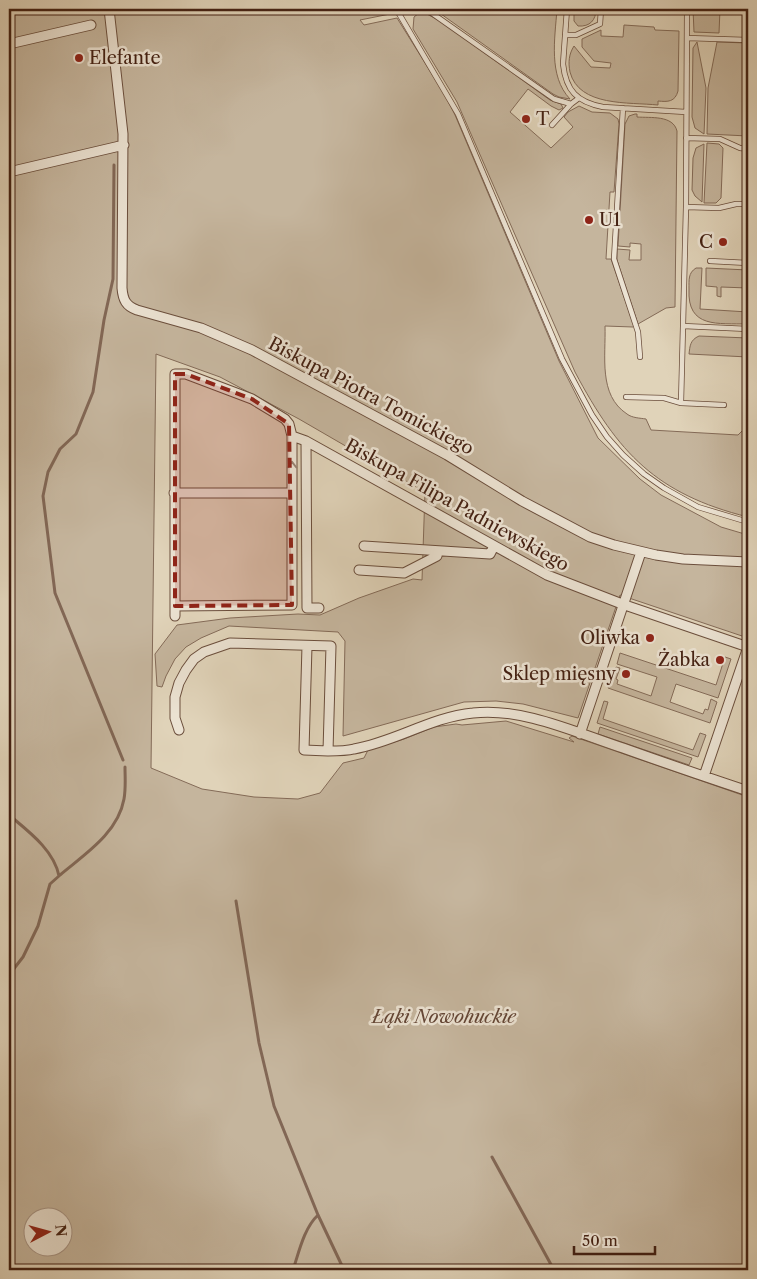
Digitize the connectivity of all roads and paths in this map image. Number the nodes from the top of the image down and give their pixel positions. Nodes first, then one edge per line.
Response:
1 (108, 9) edge
2 (406, 9) edge
3 (426, 9) edge
4 (567, 9) edge
5 (601, 9) edge
6 (687, 9) edge
7 (91, 25) dead end
8 (565, 35) junction
9 (687, 38) junction
10 (748, 40) edge
11 (9, 44) edge
12 (579, 98) junction
13 (572, 104) junction
14 (623, 108) junction
15 (686, 112) junction
16 (552, 125) dead end
17 (686, 138) junction
18 (124, 146) junction
19 (748, 148) edge
20 (9, 172) edge
21 (748, 204) edge
22 (686, 207) junction
23 (710, 261) dead end
24 (748, 263) edge
25 (683, 326) junction
26 (748, 330) edge
27 (640, 357) dead end
28 (626, 397) dead end
29 (681, 403) junction
30 (724, 405) dead end
31 (292, 436) junction
32 (306, 441) junction
33 (174, 493) junction
34 (292, 493) junction
35 (748, 522) edge
36 (364, 546) dead end
37 (494, 546) junction
38 (438, 551) junction
39 (641, 552) junction
40 (748, 562) edge
41 (359, 570) dead end
42 (622, 604) junction
43 (175, 606) junction
44 (319, 608) dead end
45 (175, 616) dead end
46 (307, 646) junction
47 (748, 647) edge
48 (179, 730) dead end
49 (580, 734) junction
50 (328, 751) junction
51 (704, 776) junction
52 (748, 791) edge

1 - 18 street, Biskupa Piotra Tomickiego
2 - 35 lane
3 - 13 lane
4 - 8 lane
5 - 8 lane
6 - 9 lane
7 - 11 street
8 - 12 lane
9 - 10 lane
9 - 15 lane
12 - 13 lane
12 - 14 lane
13 - 16 lane
14 - 15 lane
14 - 27 lane
15 - 17 lane
17 - 19 lane
17 - 22 lane
18 - 20 street
18 - 39 street, Biskupa Piotra Tomickiego
21 - 22 lane
22 - 25 lane
23 - 24 lane
25 - 26 lane
25 - 29 lane
28 - 29 lane
29 - 30 lane
31 - 32 street, Biskupa Filipa Padniewskiego
31 - 33 street
34 -> 31 street
32 - 37 street, Biskupa Filipa Padniewskiego
32 - 44 street
33 - 34 street
33 - 43 street
34 - 43 street
36 - 38 street
37 - 38 street
37 - 42 street, Biskupa Filipa Padniewskiego
38 - 41 street
39 - 40 street, Biskupa Piotra Tomickiego
39 - 42 street
42 - 47 street, Biskupa Filipa Padniewskiego
42 - 49 street
43 - 45 street
46 - 48 street
46 - 50 street
46 - 50 street
47 - 51 street
49 - 50 street
49 - 51 street
51 - 52 street

